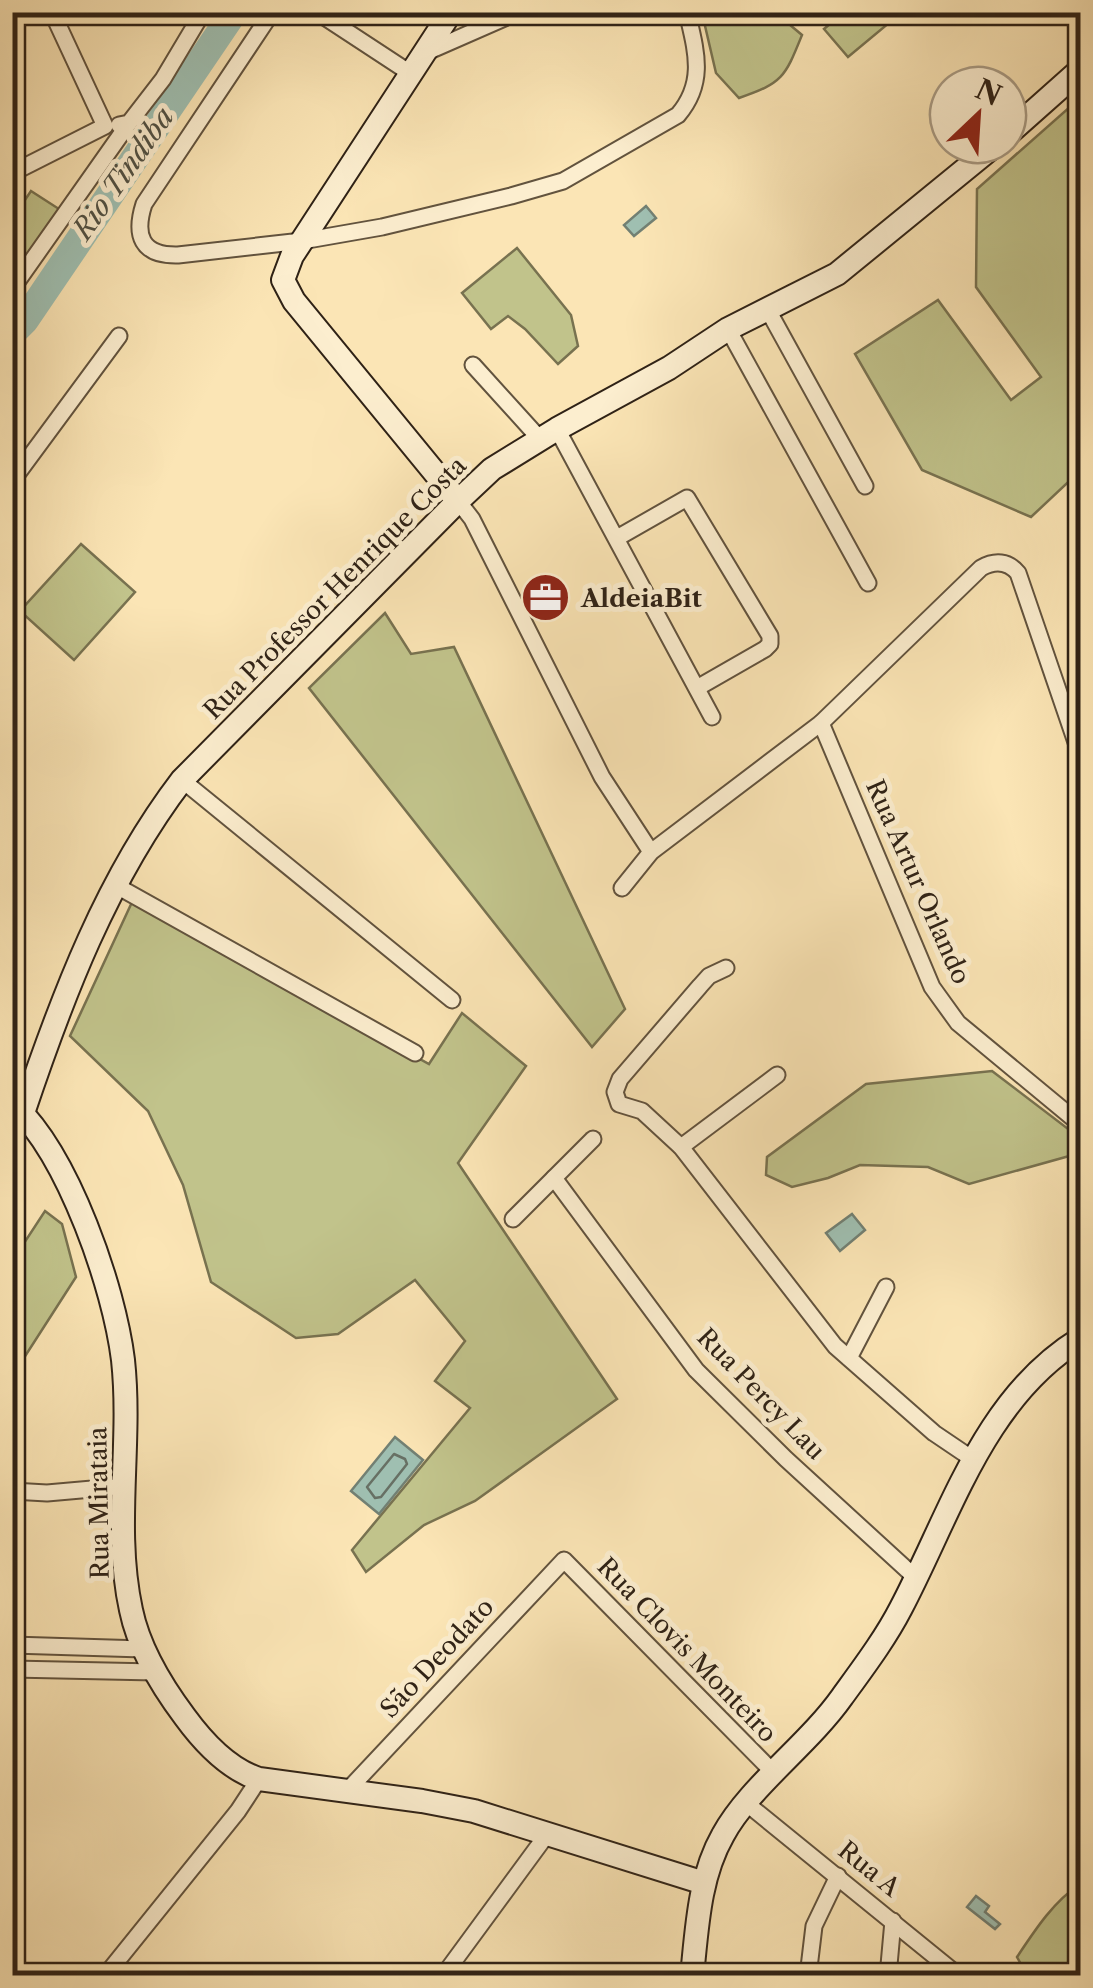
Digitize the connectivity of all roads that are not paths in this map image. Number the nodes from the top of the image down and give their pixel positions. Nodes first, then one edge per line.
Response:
1 (52, 12) edge
2 (203, 12) edge
3 (272, 12) edge
4 (317, 12) edge
5 (452, 12) edge
6 (518, 12) edge
7 (687, 12) edge
8 (427, 52) junction
9 (1080, 70) edge
10 (410, 74) junction
11 (1028, 116) edge
12 (128, 124) junction
13 (105, 126) junction
14 (971, 165) edge
15 (12, 173) edge
16 (302, 240) junction
17 (12, 290) edge
18 (768, 310) junction
19 (728, 329) junction
20 (119, 336) dead end
21 (473, 365) dead end
22 (548, 434) junction
23 (12, 482) edge
24 (866, 486) dead end
25 (458, 501) junction
26 (616, 538) junction
27 (868, 583) dead end
28 (697, 688) junction
29 (712, 717) dead end
30 (821, 723) junction
31 (1080, 754) edge
32 (182, 780) junction
33 (651, 852) junction
34 (115, 885) junction
35 (622, 888) dead end
36 (726, 968) dead end
37 (452, 1000) dead end
38 (415, 1053) dead end
39 (777, 1075) dead end
40 (18, 1108) edge
41 (1080, 1124) edge
42 (594, 1138) dead end
43 (682, 1147) junction
44 (554, 1178) junction
45 (513, 1220) dead end
46 (886, 1287) dead end
47 (1080, 1339) edge
48 (849, 1358) junction
49 (972, 1458) junction
50 (126, 1486) junction
51 (12, 1491) edge
52 (564, 1560) joint
53 (916, 1578) junction
54 (12, 1645) edge
55 (143, 1649) junction
56 (12, 1670) edge
57 (155, 1672) junction
58 (774, 1774) junction
59 (259, 1779) junction
60 (347, 1791) junction
61 (746, 1803) junction
62 (548, 1833) junction
63 (838, 1876) junction
64 (704, 1884) junction
65 (893, 1922) junction
66 (105, 1976) edge
67 (442, 1976) edge
68 (692, 1976) edge
69 (808, 1976) edge
70 (888, 1976) edge
71 (959, 1976) edge

1 - 13 street
2 - 12 street
3 - 16 street
4 - 10 street
5 - 8 street
6 - 8 street
7 - 16 street
8 - 10 street
9 - 11 street
10 - 16 street
12 - 13 street
12 - 17 street
13 - 15 street
14 - 18 street, Rua Professor Henrique Costa
16 - 25 street
18 - 19 street, Rua Professor Henrique Costa
18 - 24 street
19 - 22 street, Rua Professor Henrique Costa
19 - 27 street
20 - 23 street
21 - 22 street
22 - 25 street, Rua Professor Henrique Costa
22 - 26 street
25 - 32 street, Rua Professor Henrique Costa
25 - 33 street
26 - 28 street
26 - 28 street
28 - 29 street
30 - 31 street
30 - 33 street
30 - 41 street, Rua Artur Orlando
32 - 34 street, Rua Professor Henrique Costa
32 - 37 street
33 - 35 street
34 - 38 street
34 - 40 street, Rua Professor Henrique Costa
36 - 43 street
39 - 43 street
40 - 50 street, Rua Mirataia
42 - 44 street
43 - 48 street
44 - 45 street
44 - 53 street, Rua Percy Lau
46 - 48 street
47 - 49 street
48 - 49 street
49 - 53 street
50 - 51 street
50 - 55 street, Rua Mirataia
52 - 58 street, Rua Clovis Monteiro
52 - 60 street, São Deodato
53 - 58 street
54 - 55 street
55 - 57 street, Rua Mirataia
56 - 57 street
57 - 59 street, Rua Mirataia
58 - 61 street
59 - 60 street, Rua Mirataia
59 - 66 street
60 - 62 street, Rua Mirataia
61 - 63 street, Rua A
61 - 64 street
62 - 64 street, Rua Mirataia
62 - 67 street
63 - 65 street, Rua A
63 - 69 street
64 - 68 street
65 - 70 street
65 - 71 street, Rua A

